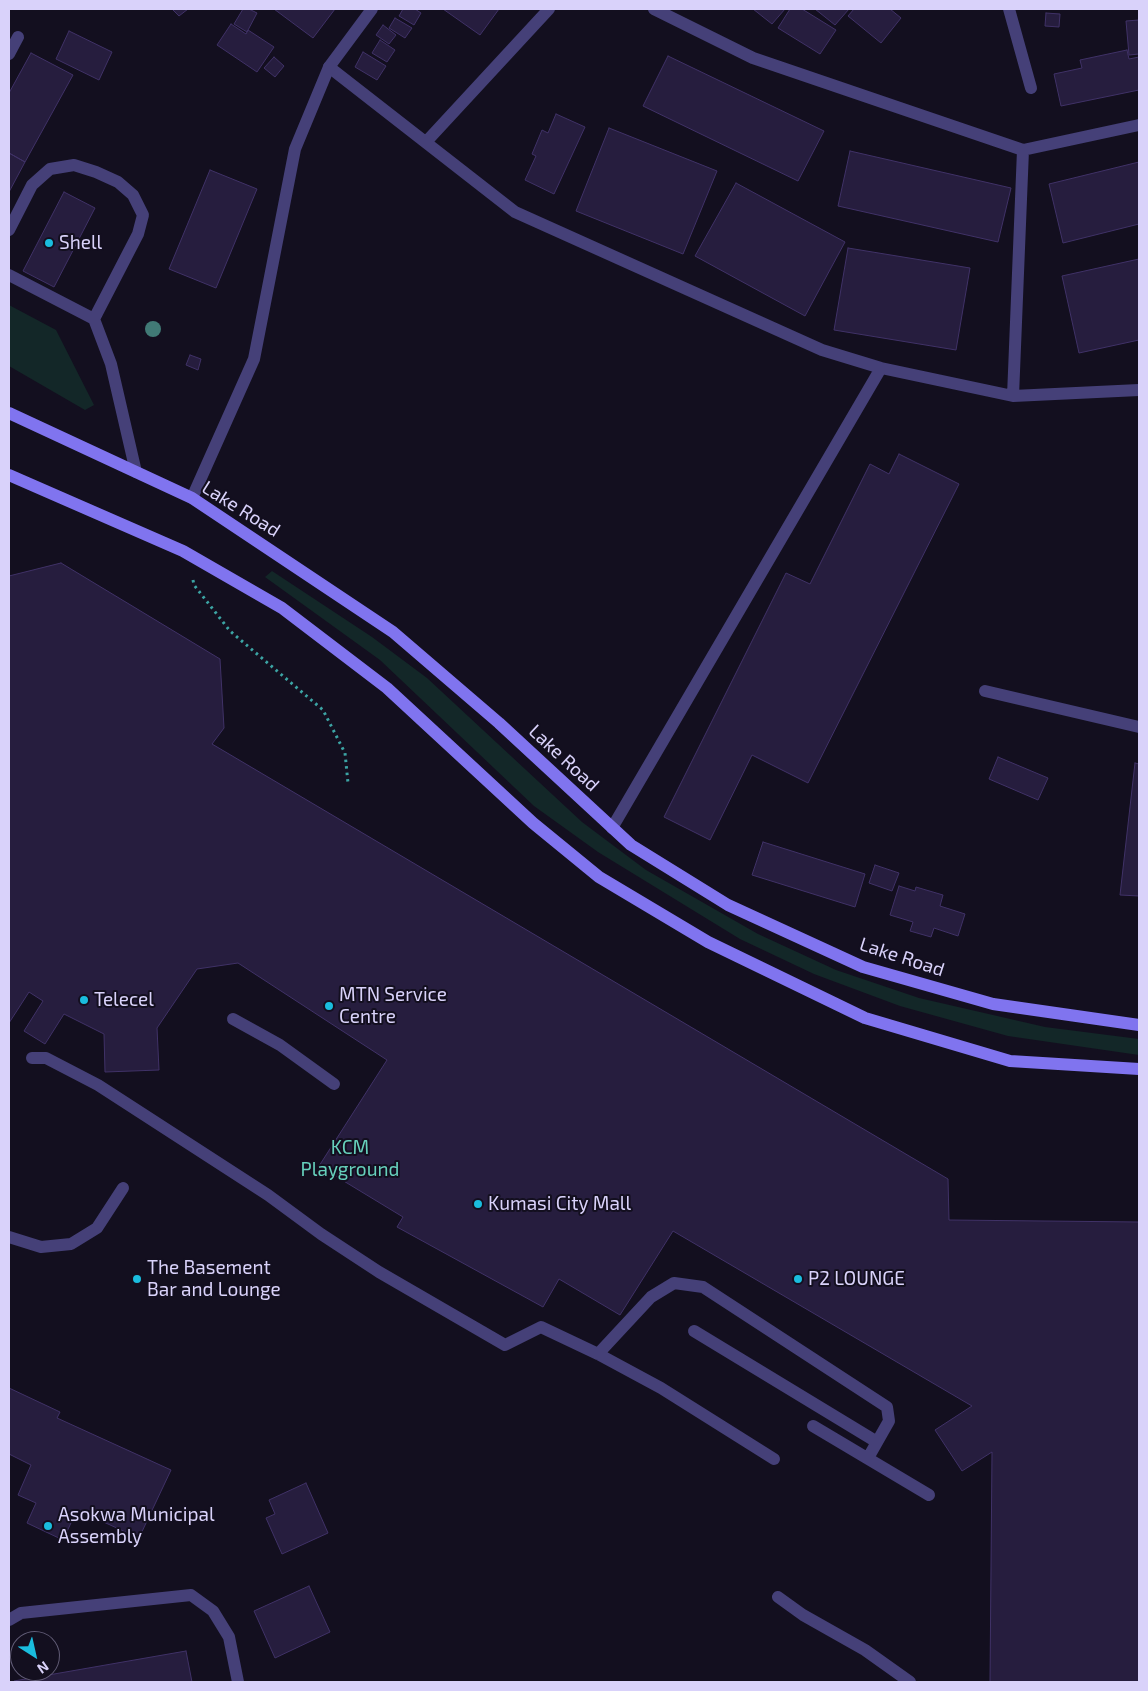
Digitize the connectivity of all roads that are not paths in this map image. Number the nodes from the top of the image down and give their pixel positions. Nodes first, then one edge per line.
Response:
1 (372, 9) edge
2 (550, 9) edge
3 (654, 9) edge
4 (1009, 9) edge
5 (18, 37) dead end
6 (9, 54) edge
7 (329, 67) junction
8 (1031, 88) dead end
9 (1139, 125) edge
10 (426, 142) junction
11 (1023, 150) junction
12 (9, 230) edge
13 (9, 275) edge
14 (94, 319) junction
15 (881, 368) junction
16 (1139, 390) edge
17 (1013, 396) junction
18 (9, 413) edge
19 (136, 472) junction
20 (9, 474) edge
21 (192, 498) junction
22 (985, 691) dead end
23 (1139, 726) edge
24 (612, 828) junction
25 (233, 1018) dead end
26 (1139, 1025) edge
27 (32, 1058) dead end
28 (1139, 1069) edge
29 (334, 1084) dead end
30 (123, 1188) dead end
31 (9, 1237) edge
32 (694, 1331) dead end
33 (598, 1354) junction
34 (813, 1426) dead end
35 (877, 1442) junction
36 (868, 1458) junction
37 (774, 1459) dead end
38 (928, 1495) dead end
39 (778, 1597) dead end
40 (9, 1620) edge
41 (238, 1682) edge
42 (910, 1682) edge

1 - 7 street
2 - 10 street
3 - 11 street
4 - 8 street
5 - 6 street
7 - 10 street
7 - 21 street
9 - 11 street
10 - 15 street
11 - 17 street
12 - 14 street
13 - 14 street
14 - 19 street
15 - 17 street
15 - 24 street
16 - 17 street
18 - 19 main road, Lake Road
19 - 21 main road, Lake Road
20 - 28 main road
21 - 24 main road, Lake Road
22 - 23 street
24 - 26 main road, Lake Road
25 - 29 street
27 - 33 street
30 - 31 street
32 - 35 street
33 - 35 street
33 - 37 street
34 - 36 street
35 - 36 street
36 - 38 street
39 - 42 street
40 - 41 street

